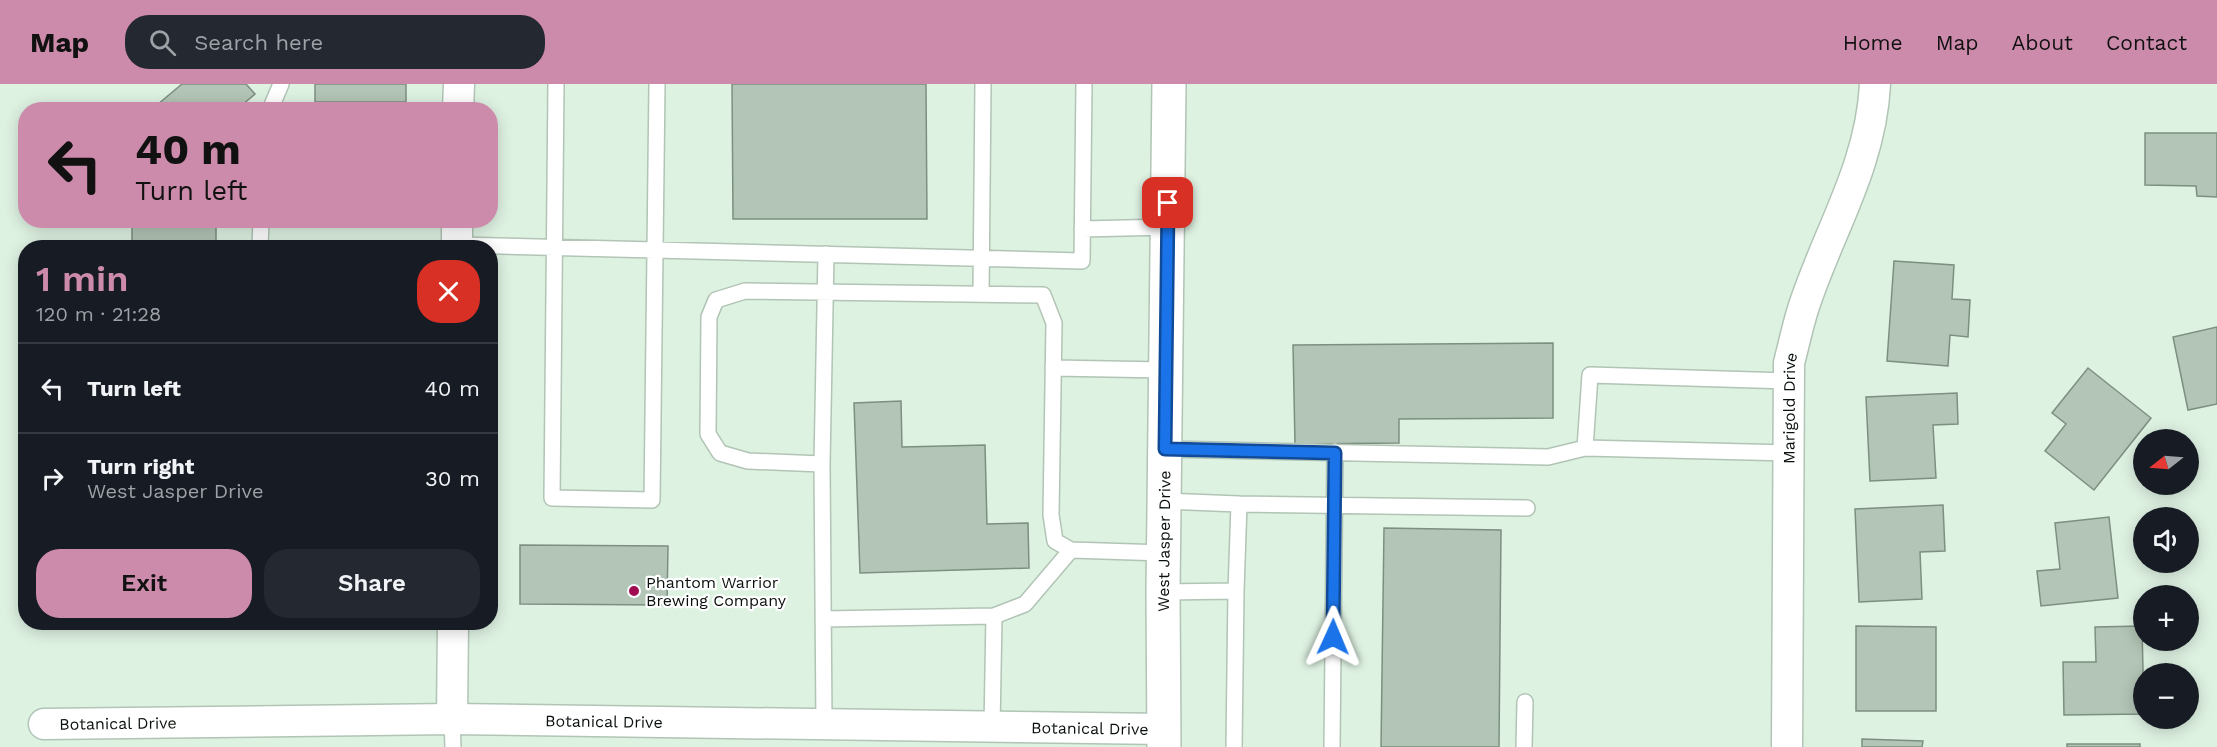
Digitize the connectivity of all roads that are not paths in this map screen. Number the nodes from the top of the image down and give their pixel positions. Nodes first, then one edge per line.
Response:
1 (281, 84) edge
2 (459, 84) edge
3 (556, 84) edge
4 (657, 84) edge
5 (983, 84) edge
6 (1084, 84) edge
7 (1168, 84) edge
8 (1875, 84) edge
9 (273, 102) edge
10 (459, 102) edge
11 (1168, 227) junction
12 (1082, 229) junction
13 (457, 238) edge
14 (476, 240) edge
15 (498, 242) edge
16 (554, 248) junction
17 (655, 250) junction
18 (826, 254) junction
19 (982, 259) junction
20 (827, 292) junction
21 (981, 294) junction
22 (1053, 368) junction
23 (1166, 370) junction
24 (1788, 381) junction
25 (1585, 448) junction
26 (1165, 449) junction
27 (1335, 453) junction
28 (1788, 453) junction
29 (822, 464) junction
30 (1164, 501) junction
31 (1239, 504) junction
32 (1335, 504) junction
33 (1527, 508) dead end
34 (1071, 550) junction
35 (1164, 553) junction
36 (1236, 591) junction
37 (1163, 592) junction
38 (994, 616) junction
39 (823, 619) junction
40 (453, 630) edge
41 (1525, 702) dead end
42 (44, 724) dead end
43 (824, 724) junction
44 (992, 727) junction
45 (452, 733) edge
46 (1164, 738) edge
47 (1234, 747) edge
48 (1332, 747) edge
49 (1524, 747) edge
50 (1787, 747) edge

1 - 9 lane
2 - 10 street
3 - 16 lane
4 - 17 lane
5 - 19 lane
6 - 12 lane
7 - 11 street, West Jasper Drive
8 - 24 street, Marigold Drive
11 - 12 lane
11 - 23 street, West Jasper Drive
12 - 19 lane
13 - 14 lane
15 - 16 lane
16 - 17 lane
16 - 17 lane
17 - 18 lane
18 - 19 lane
18 - 20 lane
19 - 21 lane
20 - 21 lane
20 - 29 lane
20 - 29 lane
21 - 22 lane
22 - 23 lane
22 - 34 lane
23 - 26 street, West Jasper Drive
24 - 25 lane
24 - 28 street, Marigold Drive
25 - 27 lane
25 - 28 lane
26 - 27 lane
26 - 30 street, West Jasper Drive
27 - 32 lane
28 - 50 street, Marigold Drive
29 - 39 lane
30 - 31 lane
30 - 35 street, West Jasper Drive
31 - 32 lane
31 - 36 lane
32 - 33 lane
32 - 48 lane
34 - 35 lane
34 - 38 lane
35 - 37 street, West Jasper Drive
36 - 37 lane
36 - 47 lane
37 - 46 street, West Jasper Drive
38 - 39 lane
38 - 44 lane
39 - 43 lane
40 - 45 street
41 - 49 lane
42 - 45 street, Botanical Drive
43 - 44 street, Botanical Drive
43 - 45 street, Botanical Drive
44 - 46 street, Botanical Drive

